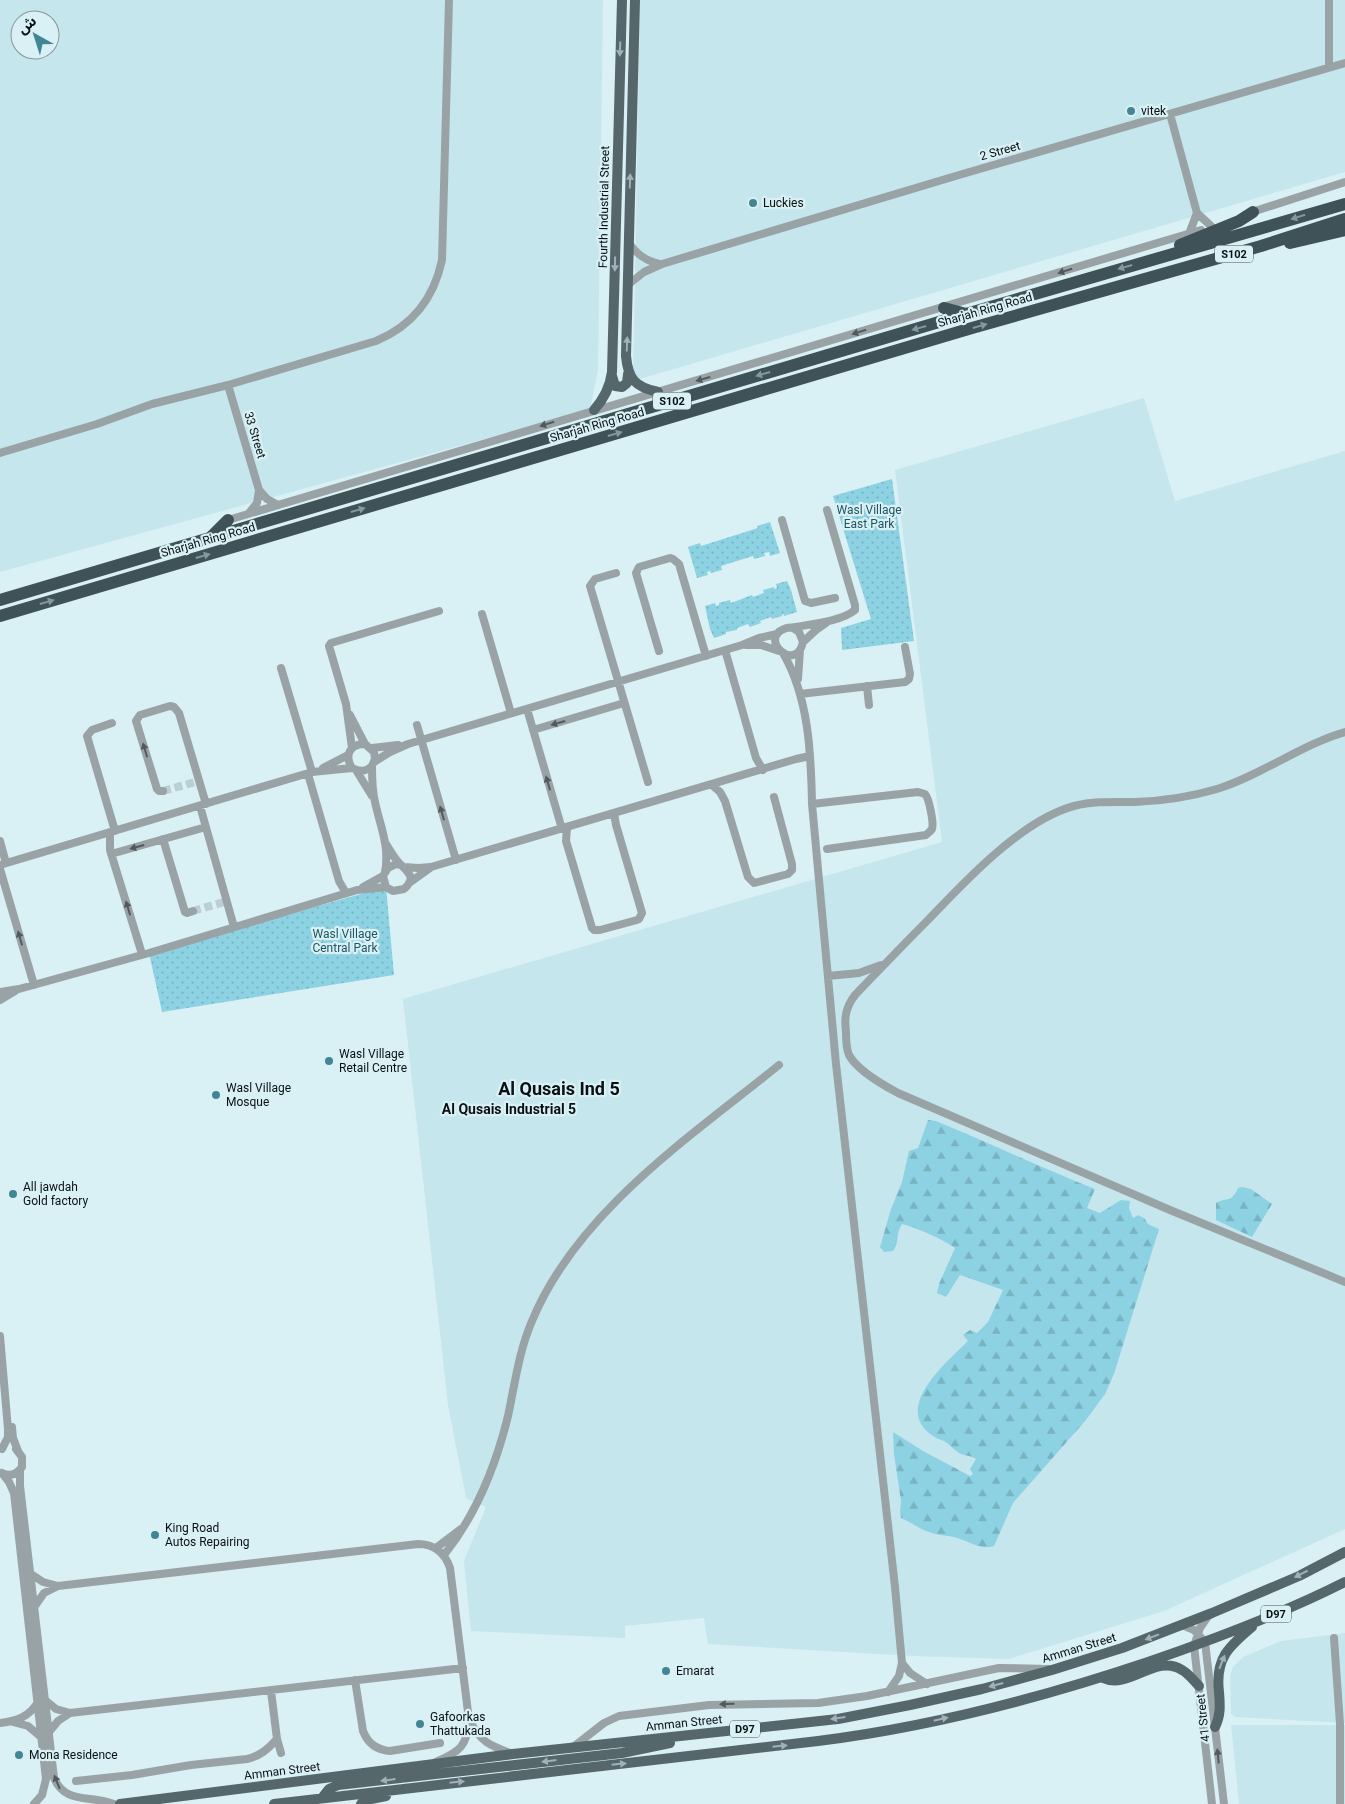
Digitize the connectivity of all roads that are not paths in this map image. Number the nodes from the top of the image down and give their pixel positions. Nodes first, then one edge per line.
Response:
1 (449, 0) edge
2 (622, 0) edge
3 (636, 0) edge
4 (1329, 0) edge
5 (1345, 63) edge
6 (1329, 67) junction
7 (1170, 114) junction
8 (1345, 182) edge
9 (1345, 202) edge
10 (1253, 212) junction
11 (1197, 213) junction
12 (1345, 219) edge
13 (1212, 226) junction
14 (1345, 230) edge
15 (1190, 234) junction
16 (629, 243) junction
17 (1260, 246) junction
18 (1155, 258) junction
19 (662, 264) junction
20 (628, 284) junction
21 (944, 308) junction
22 (966, 314) junction
23 (612, 372) junction
24 (628, 374) junction
25 (228, 385) junction
26 (658, 392) junction
27 (594, 410) junction
28 (0, 453) edge
29 (259, 490) junction
30 (278, 505) junction
31 (827, 510) dead end
32 (249, 514) junction
33 (228, 520) joint
34 (782, 520) dead end
35 (209, 539) junction
36 (616, 573) dead end
37 (835, 598) dead end
38 (0, 600) edge
39 (439, 611) dead end
40 (482, 614) dead end
41 (0, 616) edge
42 (830, 620) junction
43 (793, 628) junction
44 (777, 634) junction
45 (742, 645) junction
46 (801, 646) junction
47 (905, 647) dead end
48 (724, 650) junction
49 (659, 651) dead end
50 (781, 652) junction
51 (706, 656) junction
52 (281, 668) dead end
53 (618, 682) junction
54 (867, 686) junction
55 (799, 690) junction
56 (624, 703) junction
57 (346, 704) junction
58 (869, 705) dead end
59 (527, 709) junction
60 (511, 714) junction
61 (112, 723) dead end
62 (417, 725) dead end
63 (533, 730) junction
64 (1345, 732) edge
65 (421, 740) junction
66 (408, 744) junction
67 (368, 746) junction
68 (350, 751) junction
69 (810, 759) junction
70 (373, 764) junction
71 (354, 769) junction
72 (763, 770) junction
73 (310, 773) junction
74 (648, 782) dead end
75 (712, 784) junction
76 (163, 791) dead end
77 (774, 797) dead end
78 (375, 803) junction
79 (812, 804) junction
80 (203, 805) junction
81 (614, 813) junction
82 (206, 827) junction
83 (564, 829) junction
84 (112, 832) junction
85 (163, 839) junction
86 (0, 843) edge
87 (386, 844) junction
88 (827, 849) dead end
89 (111, 854) junction
90 (456, 860) junction
91 (3, 864) edge
92 (403, 866) junction
93 (431, 867) junction
94 (0, 869) edge
95 (384, 874) junction
96 (409, 883) junction
97 (386, 887) junction
98 (357, 890) junction
99 (346, 893) junction
100 (192, 911) dead end
101 (234, 927) junction
102 (142, 954) junction
103 (887, 961) junction
104 (828, 976) junction
105 (34, 985) junction
106 (19, 989) junction
107 (0, 992) edge
108 (0, 1000) edge
109 (778, 1065) dead end
110 (1345, 1282) edge
111 (0, 1336) edge
112 (5, 1378) junction
113 (1, 1450) edge
114 (18, 1451) junction
115 (20, 1470) junction
116 (1, 1472) edge
117 (465, 1526) junction
118 (436, 1548) junction
119 (1345, 1552) edge
120 (444, 1555) junction
121 (31, 1574) junction
122 (1345, 1582) edge
123 (58, 1586) junction
124 (34, 1606) junction
125 (1209, 1615) junction
126 (1261, 1620) junction
127 (1182, 1625) junction
128 (1198, 1632) junction
129 (1334, 1638) dead end
130 (1205, 1642) junction
131 (1194, 1646) junction
132 (902, 1663) junction
133 (463, 1668) junction
134 (1052, 1670) junction
135 (1102, 1677) junction
136 (355, 1680) junction
137 (927, 1684) junction
138 (1199, 1686) junction
139 (271, 1691) junction
140 (888, 1692) junction
141 (41, 1701) junction
142 (70, 1713) junction
143 (469, 1720) junction
144 (11, 1722) junction
145 (0, 1723) edge
146 (1215, 1727) junction
147 (49, 1732) junction
148 (700, 1734) junction
149 (41, 1738) junction
150 (277, 1739) junction
151 (440, 1743) dead end
152 (572, 1748) junction
153 (281, 1753) dead end
154 (514, 1754) junction
155 (428, 1766) junction
156 (76, 1781) dead end
157 (428, 1785) junction
158 (339, 1790) edge
159 (323, 1801) edge
160 (34, 1804) edge
161 (114, 1804) edge
162 (120, 1804) edge
163 (274, 1804) edge
164 (361, 1804) edge
165 (1212, 1804) edge
166 (1224, 1804) edge
167 (1340, 1804) edge

1 - 25 street
2 -> 23 main road, Fourth Industrial Street
16 -> 3 main road, Fourth Industrial Street
4 - 6 street
5 - 6 street, 2 Street
6 - 7 street, 2 Street
7 - 11 street
7 - 19 street, 2 Street
8 - 10 street
9 -> 18 highway, Sharjah Ring Road / S102
10 - 13 street
10 - 18 highway
11 - 13 street
11 - 15 street
12 - 17 highway, Sharjah Ring Road / S102
13 - 15 street
14 - 17 highway
15 -> 21 street
16 - 19 street
16 - 20 main road, Fourth Industrial Street
41 -> 17 highway, Sharjah Ring Road / S102
18 -> 22 highway, Sharjah Ring Road / S102
19 - 20 street, 2 Street
24 -> 20 main road, Fourth Industrial Street
21 - 22 highway
21 -> 26 street
22 -> 35 highway, Sharjah Ring Road / S102
23 - 24 main road
23 - 27 main road, Fourth Industrial Street
24 - 26 main road
25 - 28 street
25 - 29 street, 33 Street
26 - 27 street
27 -> 30 street
29 - 30 street
29 - 32 street
30 - 32 street
31 - 42 street
32 - 33 street
33 - 35 highway
34 - 37 street
35 - 38 highway, Sharjah Ring Road / S102
36 - 53 street
39 - 57 street
40 - 60 street
42 - 43 street
42 - 46 street
43 - 44 street
43 - 46 street
44 - 45 street
44 - 50 street
45 - 48 street
45 - 50 street
46 - 50 street
46 - 55 street
47 - 54 street
48 - 51 street
48 - 72 street
49 - 51 street
50 - 55 street
51 - 53 street
52 - 73 street
53 - 56 street
53 - 59 street
54 - 55 street
54 - 58 street
55 - 69 street
56 -> 63 street
56 - 74 street
57 - 67 street
57 - 68 street
59 - 60 street
59 - 63 street
60 - 65 street
61 - 84 street
62 - 65 street
83 -> 63 street
64 - 103 street
65 - 66 street
90 -> 65 street
66 - 67 street
66 - 70 street
67 - 68 street
67 - 70 street
68 - 71 street
68 - 73 street
69 - 72 street
69 - 79 street
70 - 71 street
70 - 78 street
71 - 73 street
71 - 78 street
72 - 75 street
73 - 80 street
73 - 99 street
75 - 77 street
75 - 81 street
76 -> 80 street
78 - 87 street
79 - 88 street
79 - 104 street
80 - 82 street
80 - 84 street
81 - 83 street
81 - 83 street
82 - 85 street
82 - 101 street
83 - 90 street
84 - 89 street
84 - 91 street
85 -> 89 street
85 - 100 street
86 - 91 street
87 - 92 street
87 - 95 street
102 -> 89 street
90 - 93 street
92 - 93 street
92 - 95 street
92 - 96 street
93 - 96 street
105 -> 94 street
95 - 97 street
95 - 98 street
96 - 97 street
97 - 98 street
98 - 99 street
99 - 101 street
101 - 102 street
102 - 105 street
103 - 104 street
103 - 110 street
104 - 132 street
105 - 106 street
106 - 107 street
106 - 108 street
109 - 117 street
111 - 112 street
112 - 113 street
112 - 114 street
113 - 114 street
114 - 115 street
115 - 116 street
115 - 121 street
116 - 141 street
117 - 118 street
117 - 120 street
118 - 120 street
118 - 123 street
119 -> 125 main road, Amman Street / D97
120 - 133 street
121 - 123 street
121 - 124 street
122 - 126 main road, Amman Street / D97
123 - 124 street
124 - 141 street
125 - 127 main road, Amman Street / D97
125 - 128 street, 41 Street
126 - 130 main road, Amman Street / D97
146 -> 126 main road
127 - 128 street
127 -> 134 main road, Amman Street / D97
128 - 130 street, 41 Street
128 - 131 street, 41 Street
129 - 167 street
130 - 131 main road, Amman Street / D97
130 - 146 street, 41 Street
131 - 135 main road, Amman Street / D97
131 - 138 street, 41 Street
132 - 137 street
132 - 140 street
133 - 136 street
133 - 143 street
134 - 137 street
134 -> 148 main road, Amman Street / D97
135 - 138 main road
157 -> 135 main road, Amman Street / D97
136 - 139 street
136 - 151 street
137 - 140 street
138 - 165 street, 41 Street
139 - 142 street
139 - 150 street
140 -> 152 street
141 - 142 street
141 - 144 street
141 - 147 street
141 - 149 street
142 - 147 street
143 - 154 street
143 - 155 street
144 - 145 street
144 - 149 street
166 -> 146 street, 41 Street
161 -> 147 street
148 - 152 main road, Amman Street / D97
148 -> 158 main road
149 - 160 street
150 - 153 street
150 - 156 street
152 - 154 main road, Amman Street / D97
154 - 155 main road, Amman Street / D97
155 - 158 main road, Amman Street / D97
157 - 158 main road, Amman Street / D97
157 - 164 main road
158 - 159 main road
158 - 162 main road, Amman Street / D97
159 - 163 main road

